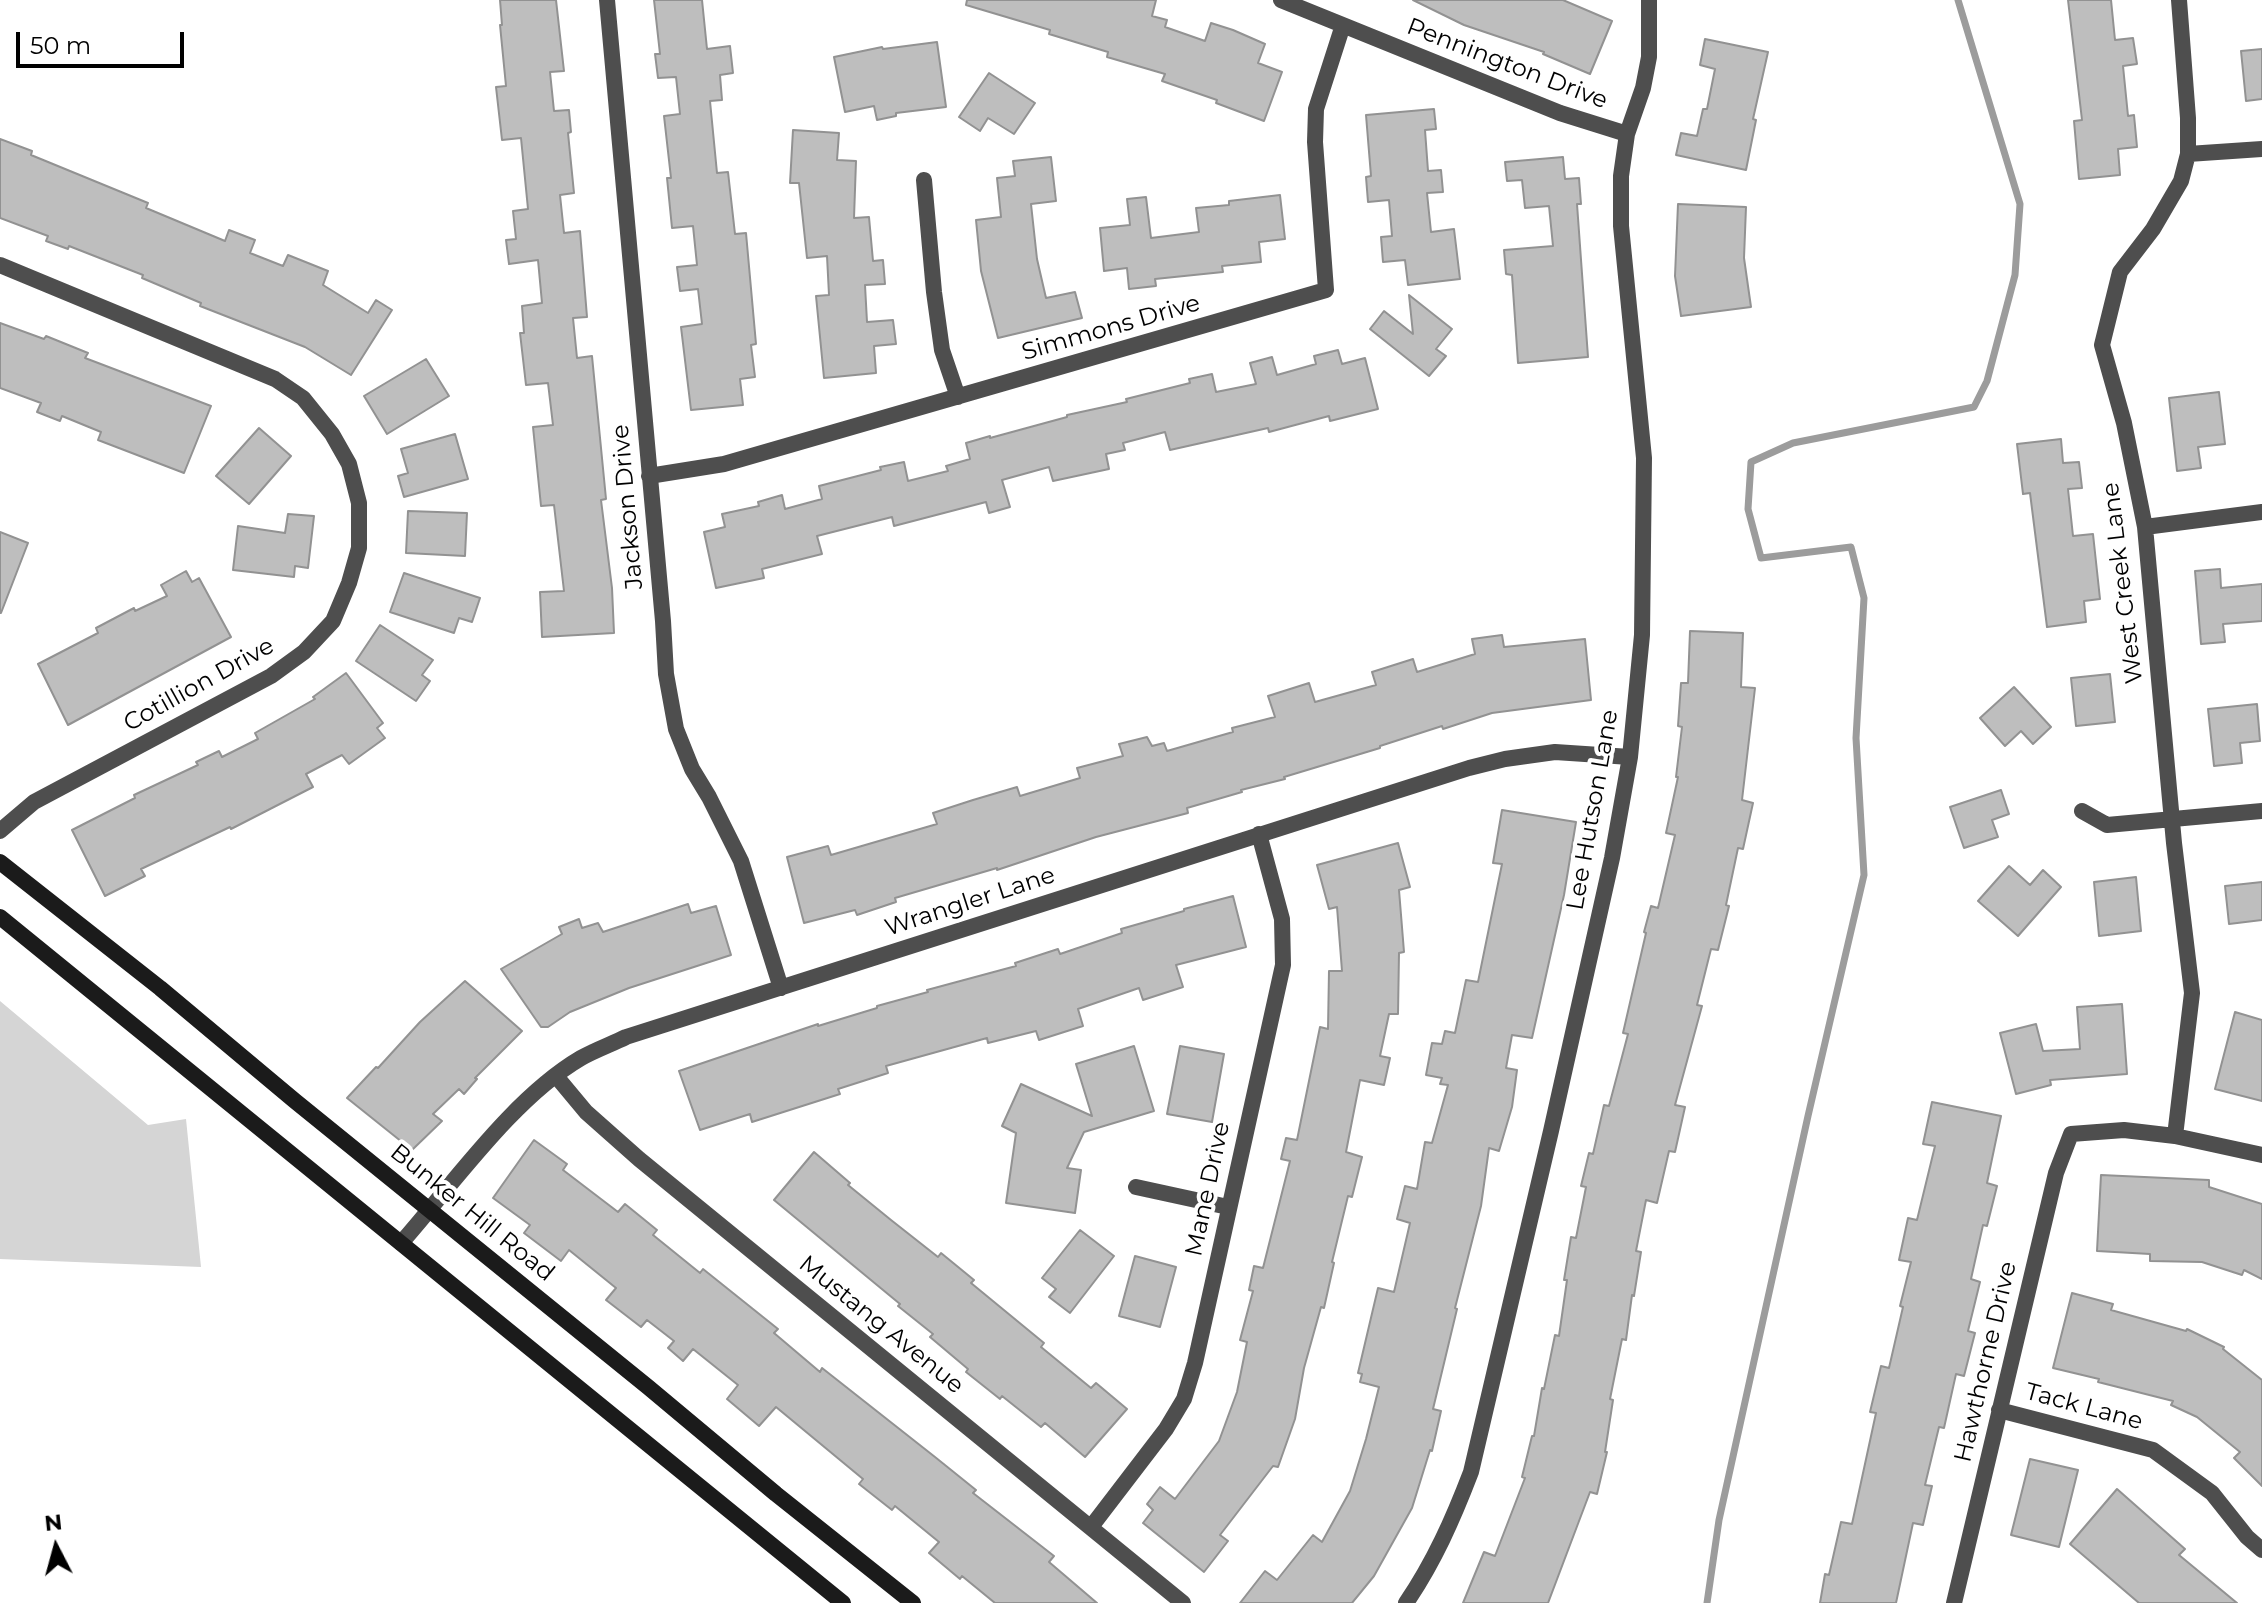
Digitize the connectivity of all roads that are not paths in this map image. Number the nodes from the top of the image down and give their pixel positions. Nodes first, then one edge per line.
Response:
1 (607, 0) edge
2 (1281, 0) edge
3 (1649, 0) edge
4 (2179, 0) edge
5 (1343, 25) junction
6 (1627, 134) junction
7 (2262, 149) edge
8 (2188, 154) junction
9 (924, 180) dead end
10 (0, 265) edge
11 (958, 397) junction
12 (649, 476) junction
13 (2262, 512) edge
14 (2145, 527) junction
15 (1630, 757) junction
16 (2082, 811) dead end
17 (2262, 811) edge
18 (2171, 820) junction
19 (0, 831) edge
20 (1259, 834) junction
21 (0, 862) edge
22 (0, 917) edge
23 (781, 988) junction
24 (556, 1076) junction
25 (2175, 1136) junction
26 (2262, 1155) edge
27 (1136, 1187) dead end
28 (1228, 1207) junction
29 (429, 1211) junction
30 (401, 1243) junction
31 (1999, 1410) junction
32 (1091, 1527) junction
33 (2262, 1550) edge
34 (843, 1603) edge
35 (913, 1603) edge
36 (1183, 1603) edge
37 (1406, 1603) edge
38 (1954, 1603) edge

1 - 12 street, Jackson Drive
2 - 5 street, Pennington Drive
3 - 6 street, Lee Hutson Lane
4 - 8 street, West Creek Lane
5 - 6 street, Pennington Drive
5 - 11 street, Simmons Drive
6 - 15 street, Lee Hutson Lane
7 - 8 street
8 - 14 street, West Creek Lane
9 - 11 street
10 - 19 street, Cotillion Drive
11 - 12 street, Simmons Drive
12 - 23 street, Jackson Drive
13 - 14 street
14 - 18 street, West Creek Lane
15 - 20 street, Wrangler Lane
15 - 37 street, Lee Hutson Lane
16 - 18 street
17 - 18 street
18 - 25 street, West Creek Lane
20 - 23 street, Wrangler Lane
20 - 28 street, Mane Drive
21 - 29 main road, Bunker Hill Road
22 - 30 main road
23 - 24 street, Wrangler Lane
24 - 29 street, Wrangler Lane
24 - 32 street, Mustang Avenue
25 - 26 street
25 - 31 street, Hawthorne Drive
27 - 28 street
28 - 32 street, Mane Drive
29 - 30 street, Wrangler Lane
29 - 35 main road, Bunker Hill Road
30 - 34 main road
31 - 33 street, Tack Lane
31 - 38 street, Hawthorne Drive
32 - 36 street, Mustang Avenue

